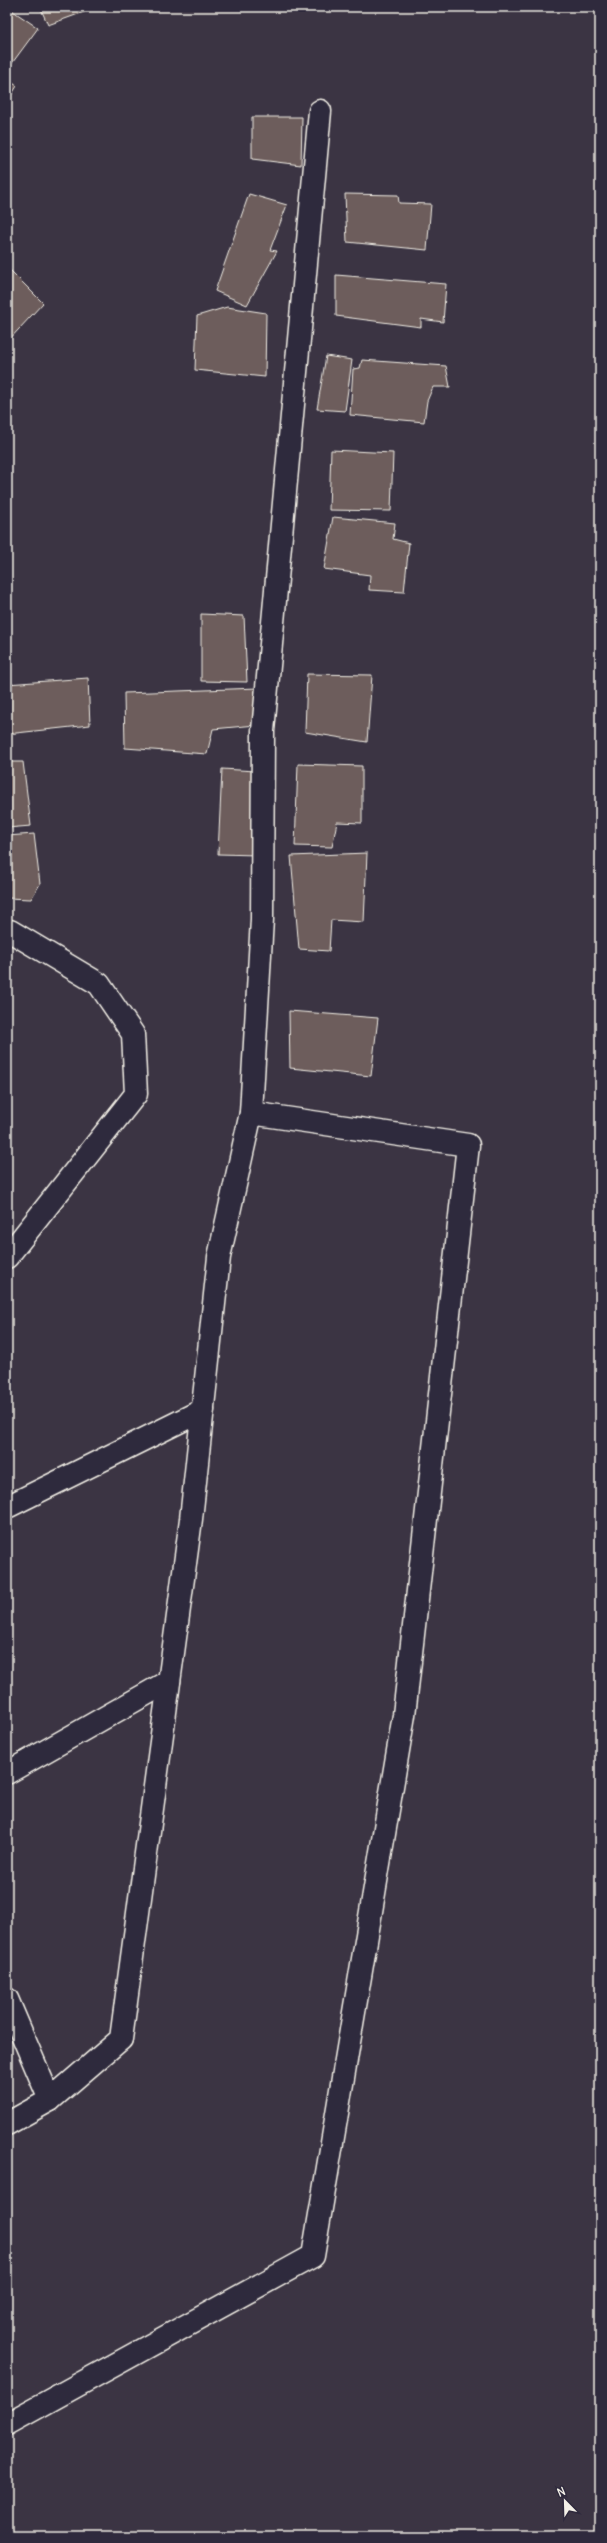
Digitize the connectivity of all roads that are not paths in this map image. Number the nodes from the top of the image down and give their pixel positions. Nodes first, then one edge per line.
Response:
1 (320, 111) dead end
2 (8, 932) edge
3 (251, 1113) junction
4 (7, 1257) edge
5 (203, 1410) junction
6 (7, 1508) edge
7 (169, 1681) junction
8 (7, 1774) edge
9 (7, 1999) edge
10 (50, 2100) junction
11 (7, 2124) edge
12 (7, 2424) edge

1 - 3 street
2 - 4 street
3 - 5 street
3 - 12 street
5 - 6 street
5 - 7 street
7 - 8 street
7 - 10 street
9 - 10 street
10 - 11 street

